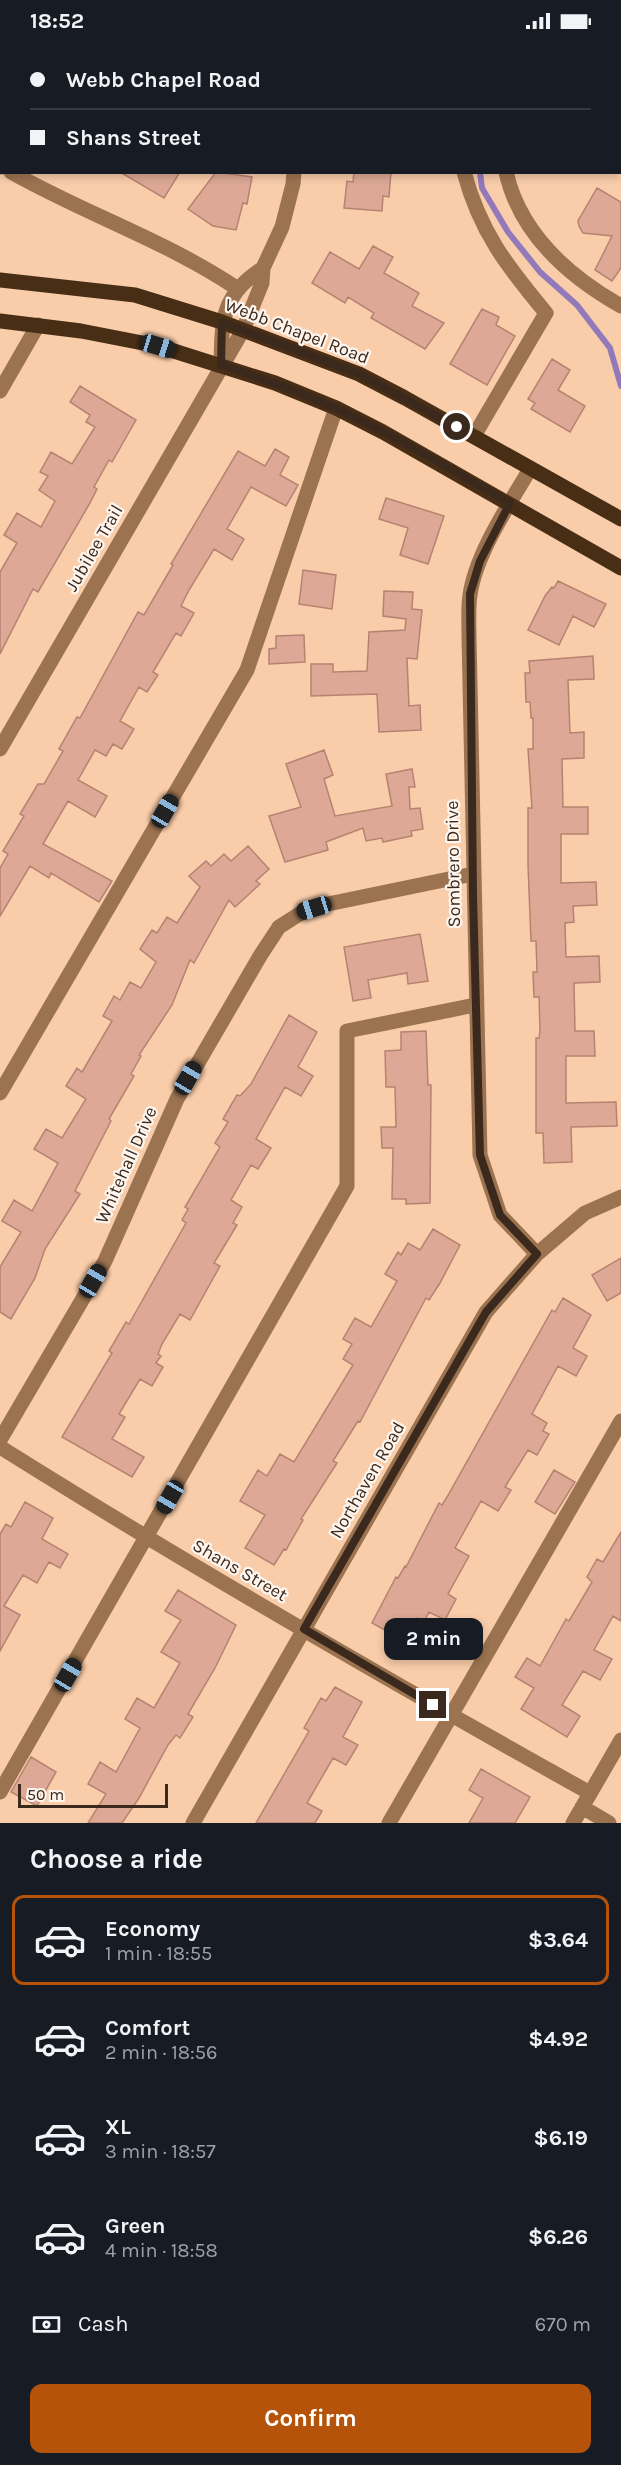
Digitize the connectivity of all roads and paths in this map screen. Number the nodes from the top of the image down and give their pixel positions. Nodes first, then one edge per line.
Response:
1 (15, 174) edge
2 (294, 174) edge
3 (465, 174) edge
4 (506, 174) edge
5 (263, 268) junction
6 (0, 280) edge
7 (238, 289) junction
8 (621, 306) edge
9 (0, 321) edge
10 (222, 322) junction
11 (38, 326) junction
12 (243, 330) junction
13 (221, 365) junction
14 (0, 391) edge
15 (336, 408) junction
16 (474, 436) junction
17 (530, 469) junction
18 (510, 503) junction
19 (621, 519) edge
20 (621, 568) edge
21 (0, 749) edge
22 (473, 874) junction
23 (475, 1005) junction
24 (0, 1094) edge
25 (621, 1197) edge
26 (537, 1254) junction
27 (621, 1421) edge
28 (0, 1440) edge
29 (0, 1447) edge
30 (147, 1539) junction
31 (304, 1629) junction
32 (451, 1716) junction
33 (621, 1740) edge
34 (0, 1792) edge
35 (586, 1800) junction
36 (193, 1823) edge
37 (389, 1823) edge
38 (573, 1823) edge
39 (609, 1823) edge

1 - 7 street
2 - 5 street
3 - 16 street
4 - 8 street
5 - 7 street
5 - 12 street, Jubilee Trail
6 - 10 main road, Webb Chapel Road
7 - 10 street
9 - 11 main road
10 - 12 main road, Webb Chapel Road
10 - 13 street
11 - 13 main road
11 - 14 street
12 - 13 street, Jubilee Trail
12 - 16 main road, Webb Chapel Road
13 - 15 main road
13 - 21 street, Jubilee Trail
15 - 18 main road
15 - 24 street
16 - 17 main road, Webb Chapel Road
17 - 18 street, Sombrero Drive
17 - 19 main road, Webb Chapel Road
18 - 20 main road
18 - 22 street, Sombrero Drive
22 - 23 street, Sombrero Drive
22 - 28 street, Whitehall Drive
23 - 26 street, Sombrero Drive
23 - 30 street
25 - 26 street, Northaven Road
26 - 31 street, Northaven Road
27 - 32 street
29 - 30 street, Shans Street
30 - 31 street, Shans Street
30 - 34 street
31 - 32 street, Shans Street
31 - 36 street, Northaven Road
32 - 35 street, Shans Street
32 - 37 street
33 - 35 street
35 - 38 street
35 - 39 street, Shans Street

